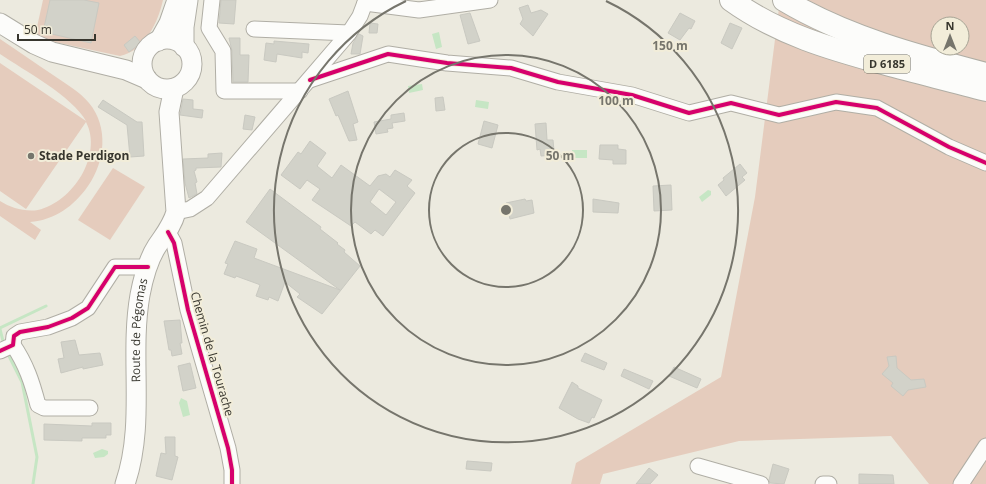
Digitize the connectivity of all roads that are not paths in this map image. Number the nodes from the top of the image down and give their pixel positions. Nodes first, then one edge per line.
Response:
1 (176, 0) edge
2 (188, 0) edge
3 (212, 0) edge
4 (490, 0) edge
5 (731, 0) edge
6 (784, 0) edge
7 (365, 1) edge
8 (0, 23) edge
9 (254, 29) dead end
10 (349, 33) junction
11 (159, 41) junction
12 (184, 47) junction
13 (830, 49) junction
14 (986, 74) edge
15 (149, 77) junction
16 (305, 86) junction
17 (986, 90) edge
18 (986, 103) edge
19 (986, 163) edge
20 (176, 212) junction
21 (168, 232) junction
22 (148, 267) junction
23 (6, 348) edge
24 (90, 408) dead end
25 (986, 446) edge
26 (698, 466) dead end
27 (125, 484) edge
28 (232, 484) edge
29 (761, 484) edge
30 (823, 484) edge
31 (829, 484) edge
32 (961, 484) edge

1 - 11 main road
2 - 12 main road
3 - 16 street
4 - 7 street
5 - 13 highway, D 6185
6 - 14 highway, D 6185
7 - 10 street
8 - 15 main road
9 - 10 street
10 - 16 street
11 - 12 main road
11 - 15 main road
12 - 15 main road
13 - 17 highway, D 6185
13 - 18 highway
15 - 20 main road, Route de Pégomas
16 - 19 street
16 - 20 street
20 - 21 main road, Route de Pégomas
21 - 22 main road, Route de Pégomas
21 - 28 street, Chemin de la Tourache
22 - 23 street
22 - 27 main road, Route de Pégomas
23 - 24 street
25 - 32 street
26 - 29 street
30 - 31 street

